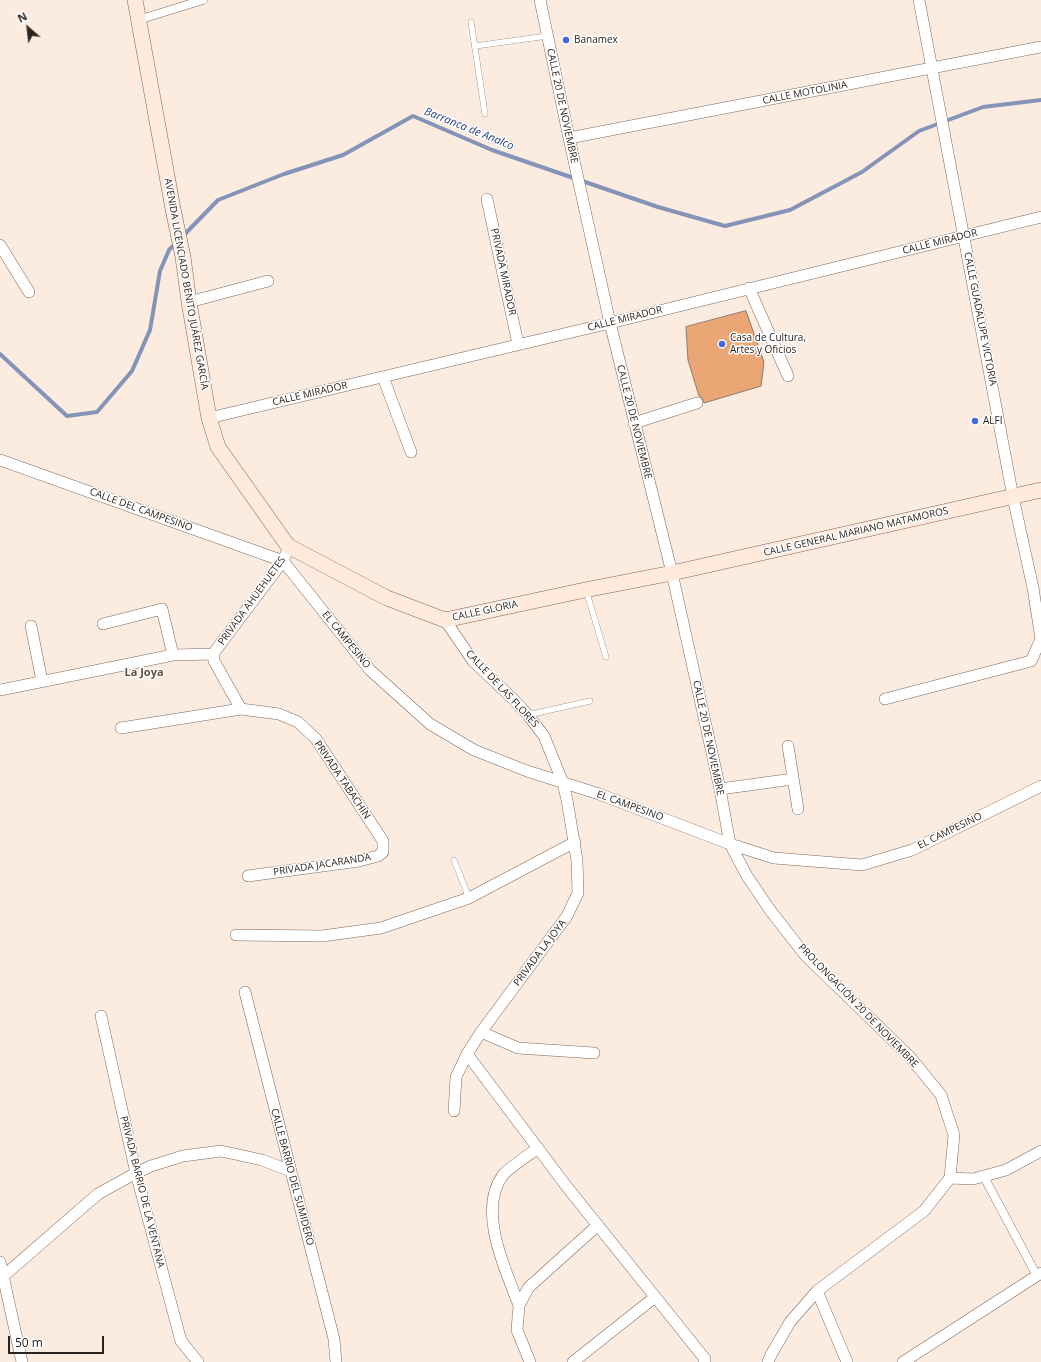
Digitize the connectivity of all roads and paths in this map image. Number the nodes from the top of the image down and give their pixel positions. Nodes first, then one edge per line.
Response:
1 (135, 0) edge
2 (203, 0) edge
3 (540, 0) edge
4 (919, 0) edge
5 (138, 20) junction
6 (472, 22) dead end
7 (547, 36) junction
8 (475, 46) junction
9 (1041, 48) edge
10 (932, 69) junction
11 (486, 114) dead end
12 (569, 138) junction
13 (487, 199) dead end
14 (1041, 217) edge
15 (964, 236) junction
16 (0, 245) edge
17 (268, 281) dead end
18 (750, 288) junction
19 (29, 292) dead end
20 (189, 302) junction
21 (610, 322) junction
22 (518, 344) junction
23 (788, 376) dead end
24 (383, 377) junction
25 (697, 403) dead end
26 (209, 418) junction
27 (634, 424) junction
28 (411, 452) dead end
29 (0, 460) edge
30 (1041, 490) edge
31 (1013, 497) junction
32 (288, 546) junction
33 (283, 561) junction
34 (672, 574) junction
35 (586, 590) junction
36 (445, 620) junction
37 (104, 624) dead end
38 (31, 626) dead end
39 (213, 654) junction
40 (173, 655) junction
41 (606, 657) dead end
42 (42, 682) junction
43 (0, 690) edge
44 (885, 699) dead end
45 (590, 701) dead end
46 (241, 708) junction
47 (528, 715) junction
48 (121, 728) dead end
49 (788, 746) dead end
50 (793, 779) junction
51 (563, 783) junction
52 (1041, 786) edge
53 (720, 789) junction
54 (798, 809) dead end
55 (383, 842) joint
56 (574, 842) junction
57 (730, 844) junction
58 (454, 860) dead end
59 (248, 876) dead end
60 (469, 898) junction
61 (236, 935) dead end
62 (244, 992) dead end
63 (101, 1016) dead end
64 (481, 1032) junction
65 (594, 1053) dead end
66 (467, 1054) junction
67 (454, 1111) dead end
68 (538, 1148) junction
69 (1041, 1150) edge
70 (291, 1171) junction
71 (136, 1173) junction
72 (984, 1177) junction
73 (950, 1178) junction
74 (598, 1225) junction
75 (0, 1262) edge
76 (2, 1277) edge
77 (1040, 1277) edge
78 (817, 1291) junction
79 (655, 1297) junction
80 (519, 1304) junction
81 (22, 1362) edge
82 (198, 1362) edge
83 (336, 1362) edge
84 (530, 1362) edge
85 (573, 1362) edge
86 (704, 1362) edge
87 (768, 1362) edge
88 (847, 1362) edge
89 (903, 1362) edge

1 - 5 main road, AVENIDA LICENCIADO BENITO JUÁREZ GARCÍA
2 - 5 street
3 - 7 street, CALLE 20 DE NOVIEMBRE
4 - 10 street, CALLE GUADALUPE VICTORIA
5 - 20 main road, AVENIDA LICENCIADO BENITO JUÁREZ GARCÍA
6 - 8 lane
7 - 8 lane
7 - 12 street, CALLE 20 DE NOVIEMBRE
8 - 11 lane
9 - 10 street, CALLE MOTOLINIA
10 - 12 street, CALLE MOTOLINIA
10 - 15 street, CALLE GUADALUPE VICTORIA
12 - 21 street, CALLE 20 DE NOVIEMBRE
13 - 22 street, PRIVADA MIRADOR
14 - 15 street, CALLE MIRADOR
15 - 18 street, CALLE MIRADOR
15 - 31 street, CALLE GUADALUPE VICTORIA
16 - 19 street
17 - 20 street
18 - 21 street, CALLE MIRADOR
18 - 23 street
20 - 26 main road, AVENIDA LICENCIADO BENITO JUÁREZ GARCÍA
21 - 22 street, CALLE MIRADOR
21 - 27 street, CALLE 20 DE NOVIEMBRE
22 - 24 street, CALLE MIRADOR
24 - 26 street, CALLE MIRADOR
24 - 28 street
25 - 27 street
26 - 32 main road, AVENIDA LICENCIADO BENITO JUÁREZ GARCÍA
27 - 34 street, CALLE 20 DE NOVIEMBRE
29 - 33 street, CALLE DEL CAMPESINO
30 - 31 main road, CALLE GENERAL MARIANO MATAMOROS
31 - 34 main road, CALLE GENERAL MARIANO MATAMOROS
31 - 44 street, CALLE GUADALUPE VICTORIA
32 - 33 street, PRIVADA AHUEHUETES
32 - 36 main road, CALLE GLORIA
33 - 39 street, PRIVADA AHUEHUETES
33 - 51 street, EL CAMPESINO
34 - 35 main road, CALLE GLORIA
34 - 53 street, CALLE 20 DE NOVIEMBRE
35 - 36 main road, CALLE GLORIA
35 - 41 lane
36 - 47 street, CALLE DE LAS FLORES
37 - 40 street
38 - 42 street
39 - 40 street, PRIVADA AHUEHUETES
39 - 46 street
40 - 42 street, PRIVADA AHUEHUETES
42 - 43 street, PRIVADA AHUEHUETES
45 - 47 lane
46 - 48 street, PRIVADA TABACHÍN
46 - 55 street, PRIVADA TABACHÍN
47 - 51 street, CALLE DE LAS FLORES
49 - 50 street
50 - 53 street
50 - 54 street
51 - 56 street, PRIVADA LA JOYA
51 - 57 street, EL CAMPESINO
52 - 57 street, EL CAMPESINO
53 - 57 street, CALLE 20 DE NOVIEMBRE
55 - 59 street, PRIVADA JACARANDA
56 - 60 street
56 - 64 street, PRIVADA LA JOYA
57 - 73 street, PROLONGACIÓN 20 DE NOVIEMBRE
58 - 60 lane
60 - 61 street
62 - 70 street, CALLE BARRIO DEL SUMIDERO
63 - 71 street, PRIVADA BARRIO DE LA VENTANA
64 - 65 street
64 - 66 street, PRIVADA LA JOYA
66 - 67 street, PRIVADA LA JOYA
66 - 68 street
68 - 74 street
68 - 80 street
69 - 72 street
70 - 71 street
70 - 83 street, CALLE BARRIO DEL SUMIDERO
71 - 76 street
71 - 82 street, PRIVADA BARRIO DE LA VENTANA
72 - 73 street
72 - 77 street
73 - 78 street
74 - 79 street
74 - 80 street
75 - 76 street
76 - 81 street
77 - 89 street
78 - 87 street
78 - 88 street
79 - 85 street
79 - 86 street
80 - 84 street

